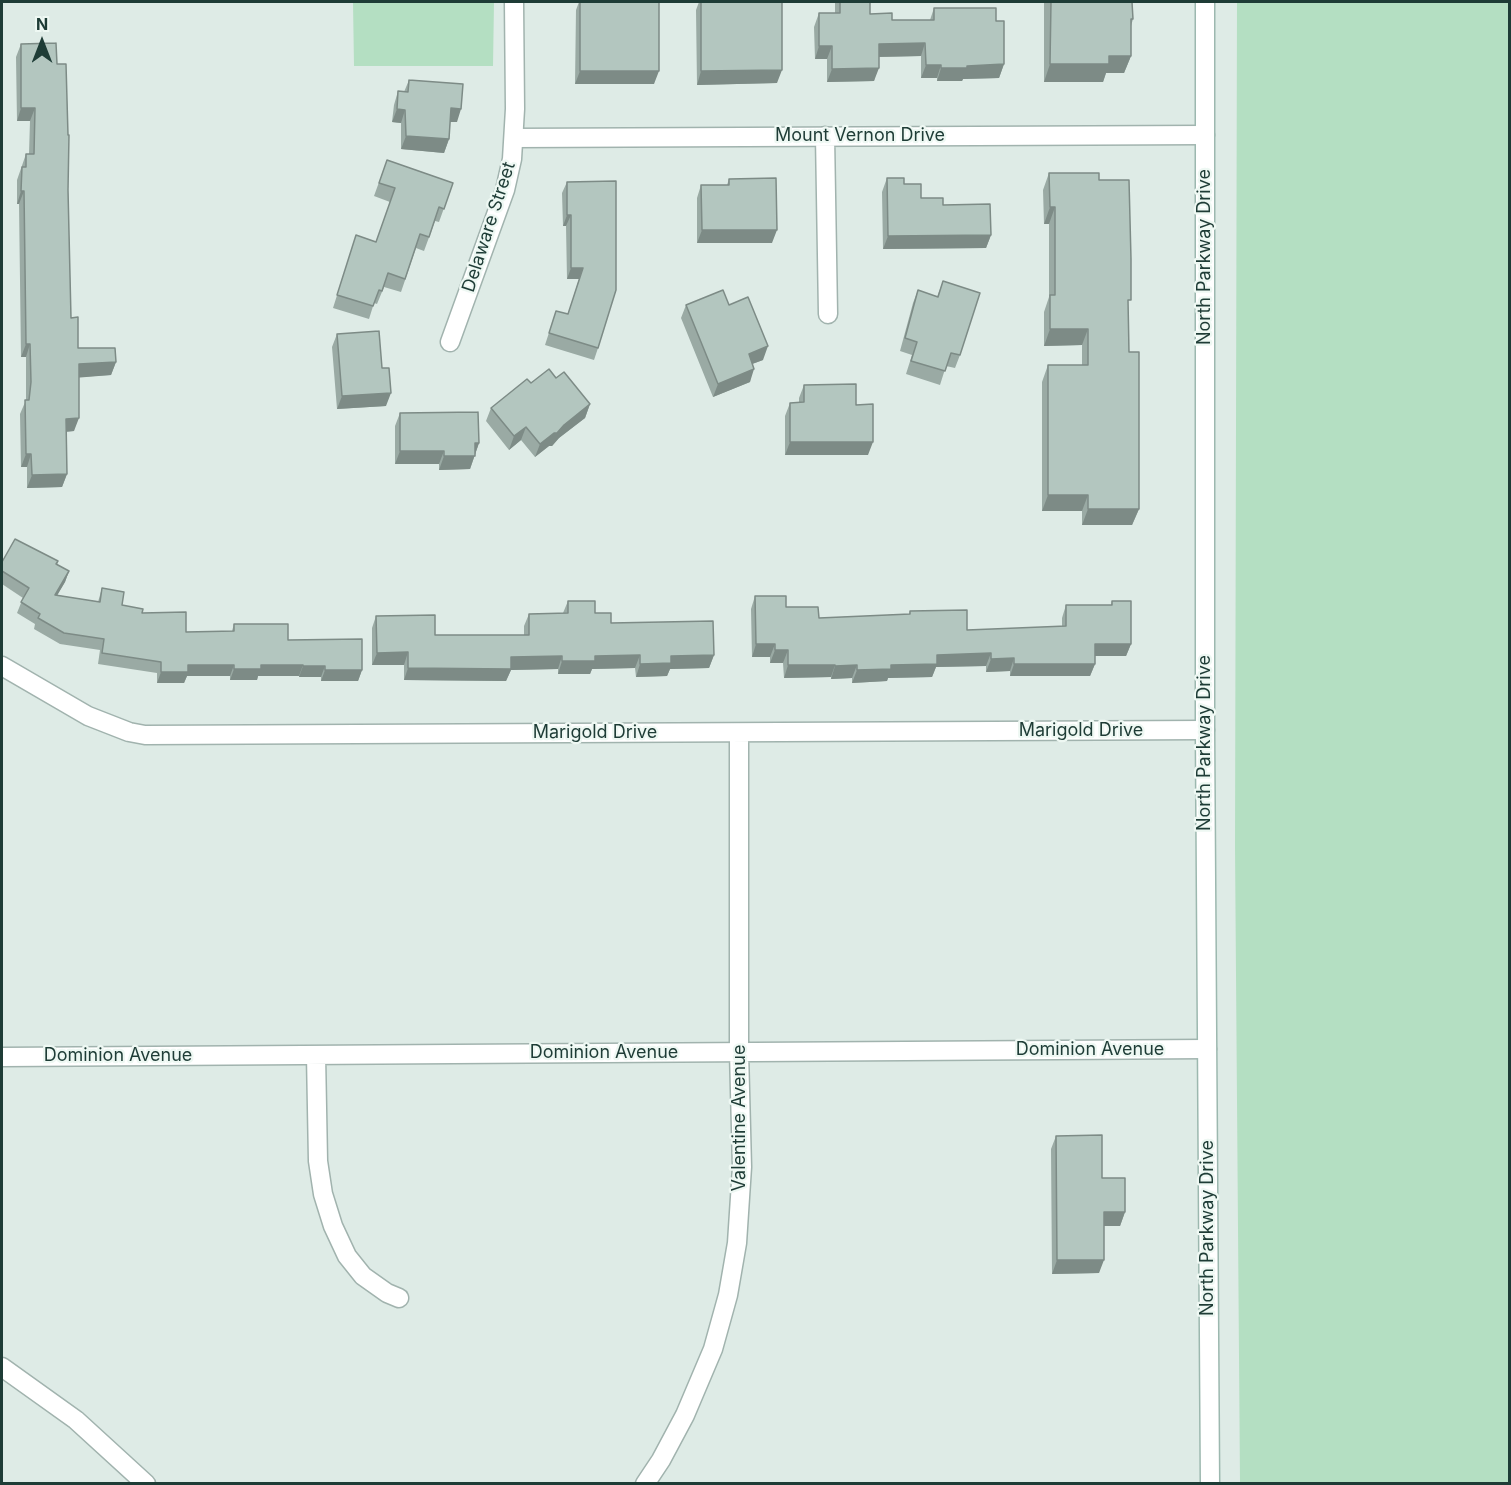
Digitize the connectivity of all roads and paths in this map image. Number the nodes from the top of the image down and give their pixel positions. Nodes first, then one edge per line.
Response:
1 (514, 2) edge
2 (1205, 2) edge
3 (1205, 135) junction
4 (825, 136) junction
5 (514, 138) junction
6 (828, 314) dead end
7 (450, 342) dead end
8 (2, 666) edge
9 (1205, 730) junction
10 (739, 733) junction
11 (1207, 1049) junction
12 (739, 1052) junction
13 (316, 1054) junction
14 (2, 1057) edge
15 (399, 1298) dead end
16 (2, 1367) edge
17 (146, 1484) edge
18 (645, 1484) edge
19 (1210, 1484) edge

1 - 5 street, Delaware Street
2 - 3 street, North Parkway Drive
3 - 4 street, Mount Vernon Drive
3 - 9 street, North Parkway Drive
4 - 5 street, Mount Vernon Drive
4 - 6 street
5 - 7 street, Delaware Street
8 - 10 street, Marigold Drive
9 - 10 street, Marigold Drive
9 - 11 street, North Parkway Drive
10 - 12 street, Valentine Avenue
11 - 12 street, Dominion Avenue
11 - 19 street, North Parkway Drive
12 - 13 street, Dominion Avenue
12 - 18 street, Valentine Avenue
13 - 14 street, Dominion Avenue
13 - 15 street
16 - 17 street

